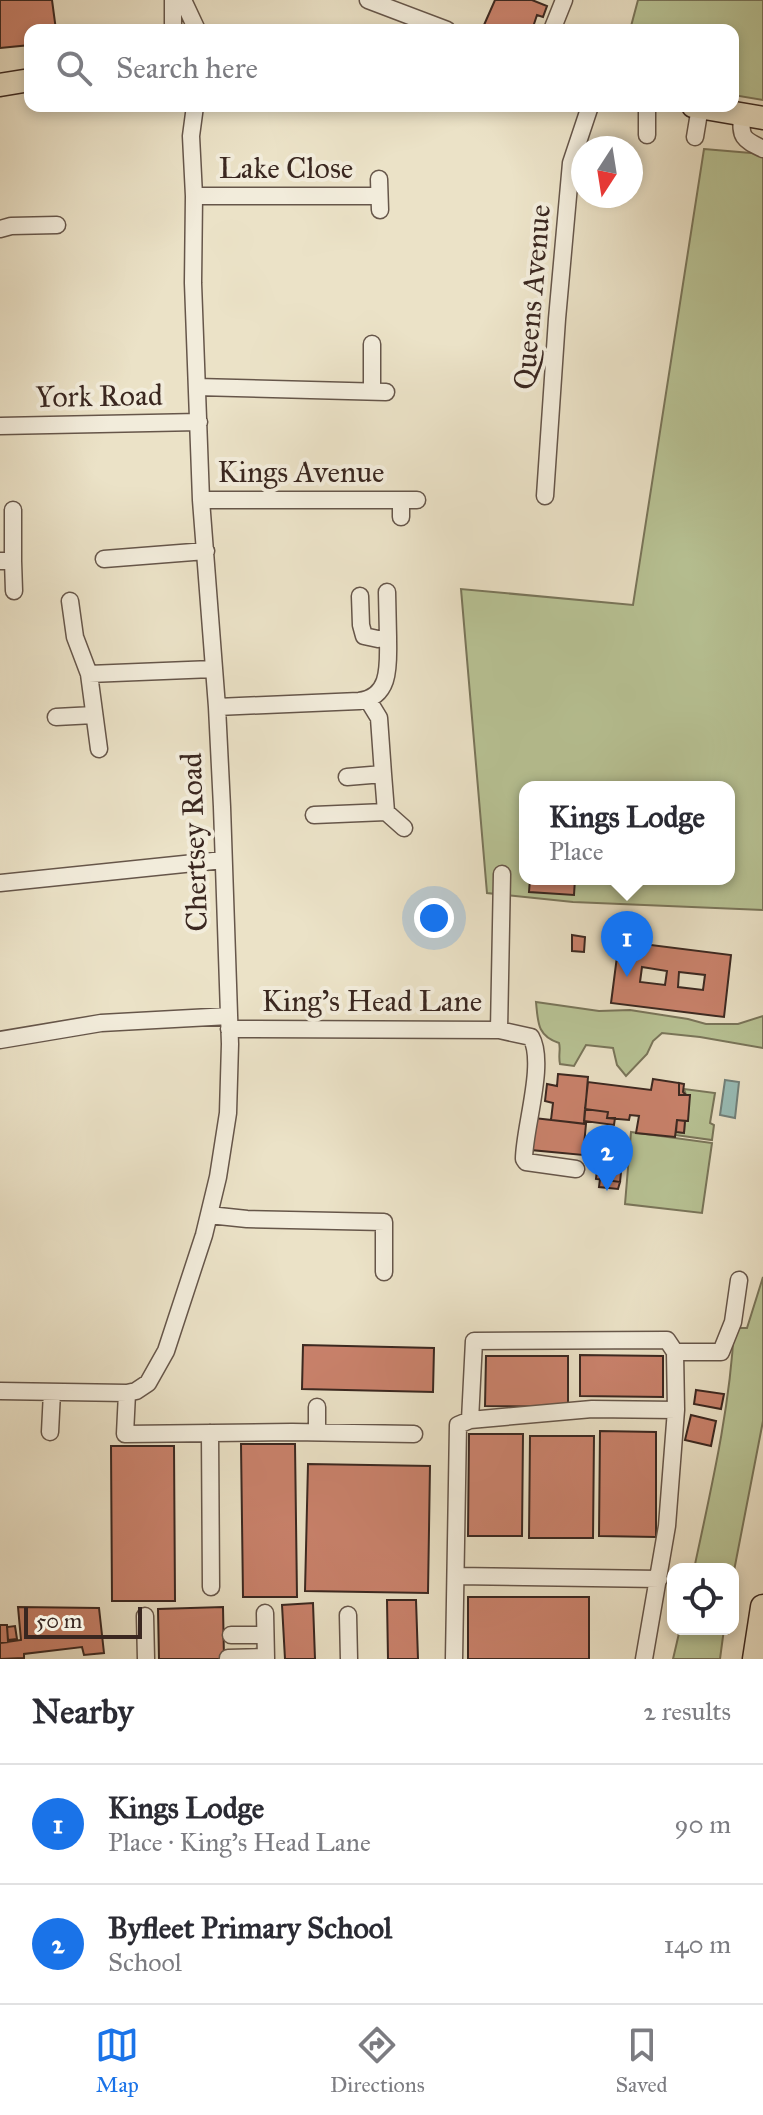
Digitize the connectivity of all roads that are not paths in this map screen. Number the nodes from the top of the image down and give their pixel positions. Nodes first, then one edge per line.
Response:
1 (173, 0) edge
2 (183, 0) edge
3 (368, 0) edge
4 (564, 0) edge
5 (173, 24) edge
6 (194, 24) edge
7 (431, 24) edge
8 (554, 24) edge
9 (24, 81) edge
10 (0, 85) edge
11 (185, 112) edge
12 (194, 112) edge
13 (588, 112) edge
14 (647, 112) edge
15 (696, 112) edge
16 (724, 112) edge
17 (752, 117) edge
18 (647, 135) dead end
19 (191, 136) junction
20 (695, 137) dead end
21 (763, 149) edge
22 (379, 195) dead end
23 (194, 196) junction
24 (57, 225) dead end
25 (0, 229) edge
26 (372, 344) dead end
27 (197, 387) junction
28 (199, 422) junction
29 (0, 426) edge
30 (545, 496) dead end
31 (201, 500) junction
32 (406, 506) dead end
33 (13, 510) dead end
34 (206, 551) junction
35 (104, 559) dead end
36 (6, 561) edge
37 (14, 591) dead end
38 (387, 592) dead end
39 (360, 596) dead end
40 (70, 601) dead end
41 (388, 637) junction
42 (213, 669) junction
43 (89, 674) junction
44 (368, 700) junction
45 (217, 707) junction
46 (94, 715) junction
47 (56, 717) dead end
48 (99, 749) dead end
49 (383, 774) junction
50 (347, 777) dead end
51 (386, 812) junction
52 (314, 815) dead end
53 (404, 828) dead end
54 (223, 860) junction
55 (502, 874) dead end
56 (2, 879) edge
57 (229, 1022) junction
58 (507, 1031) junction
59 (0, 1040) edge
60 (576, 1169) dead end
61 (209, 1215) junction
62 (384, 1272) dead end
63 (739, 1280) dead end
64 (675, 1352) junction
65 (0, 1391) edge
66 (52, 1392) junction
67 (127, 1393) junction
68 (317, 1407) dead end
69 (676, 1410) junction
70 (470, 1420) junction
71 (50, 1432) dead end
72 (317, 1432) junction
73 (210, 1433) junction
74 (414, 1434) dead end
75 (456, 1576) junction
76 (659, 1579) junction
77 (211, 1587) dead end
78 (763, 1607) edge
79 (265, 1613) dead end
80 (348, 1615) dead end
81 (145, 1616) dead end
82 (231, 1635) dead end
83 (265, 1635) junction
84 (239, 1658) edge
85 (266, 1658) edge
86 (146, 1659) edge
87 (349, 1659) edge
88 (454, 1659) edge
89 (644, 1659) edge
90 (755, 1659) edge

1 - 5 street
2 - 6 street
3 - 7 street
4 - 8 street
9 - 10 main road
11 - 19 street, Chertsey Road
12 - 19 street, Chertsey Road
13 - 30 street, Queens Avenue
14 - 18 street
15 - 20 street
16 - 17 main road
17 - 21 street
19 - 23 street, Chertsey Road
22 - 23 street, Lake Close
23 - 27 street, Chertsey Road
24 - 25 street
26 - 27 street
27 - 28 street, Chertsey Road
28 - 29 street, York Road
28 - 31 street, Chertsey Road
31 - 32 street, Kings Avenue
31 - 34 street, Chertsey Road
33 - 36 street
34 - 35 street
34 - 42 street, Chertsey Road
36 - 37 street
38 - 41 street
39 - 41 street
40 - 43 street
41 - 44 street
42 - 43 street
42 - 45 street, Chertsey Road
43 - 46 street
44 - 45 street
44 - 49 street
45 - 54 street, Chertsey Road
46 - 47 street
46 - 48 street
49 - 50 street
49 - 51 street
51 - 52 street
51 - 53 street
54 - 56 street
54 - 57 street, Chertsey Road
55 - 58 street
57 - 58 street, King's Head Lane
57 - 59 street, King's Head Lane
57 - 61 street, Chertsey Road
58 - 60 street
61 - 62 street
61 - 67 street, Chertsey Road
63 - 64 street
64 - 69 street
64 - 70 street
65 - 66 street
66 - 67 street
66 - 71 street
67 - 73 street
68 - 72 street
69 - 70 street
69 - 76 street
70 - 75 street
72 - 73 street
72 - 74 street
73 - 77 street
75 - 76 street
75 - 88 street
76 - 89 street
78 - 90 highway
79 - 83 street
80 - 87 street
81 - 86 street
82 - 83 street
83 - 85 street
84 - 85 street

